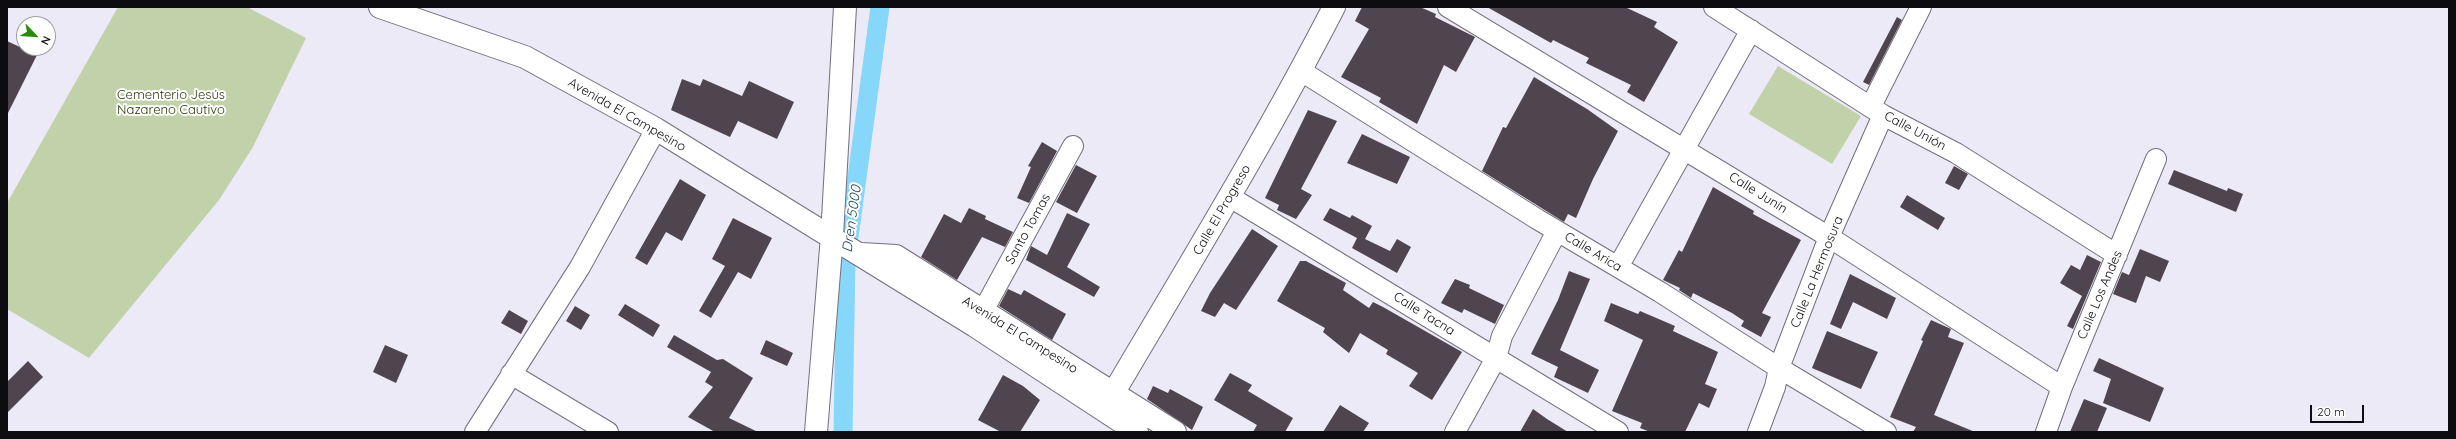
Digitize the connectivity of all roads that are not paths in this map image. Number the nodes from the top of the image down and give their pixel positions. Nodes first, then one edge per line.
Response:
1 (380, 7) edge
2 (844, 7) edge
3 (1334, 7) edge
4 (1448, 7) edge
5 (1714, 7) edge
6 (1921, 7) edge
7 (1751, 30) junction
8 (1301, 71) junction
9 (1877, 110) junction
10 (656, 129) junction
11 (1073, 146) dead end
12 (1686, 148) junction
13 (2156, 159) dead end
14 (1230, 197) junction
15 (1557, 231) junction
16 (833, 237) junction
17 (1829, 237) junction
18 (860, 254) junction
19 (2117, 255) junction
20 (1618, 267) junction
21 (982, 311) junction
22 (1496, 358) junction
23 (1779, 368) junction
24 (511, 374) junction
25 (2062, 387) junction
26 (1108, 402) junction
27 (475, 432) edge
28 (608, 432) edge
29 (816, 432) edge
30 (1137, 432) edge
31 (1175, 432) edge
32 (1455, 432) edge
33 (1618, 432) edge
34 (1758, 432) edge
35 (1886, 432) edge
36 (2046, 432) edge

1 - 10 street, Avenida El Campesino
2 - 16 street
3 - 8 street, Calle El Progreso
4 - 12 street, Calle Junín
5 - 7 street, Calle Unión
6 - 9 street, Calle La Hermosura
7 - 9 street, Calle Unión
7 - 12 street
8 - 14 street, Calle El Progreso
8 - 15 street, Calle Arica
9 - 17 street, Calle La Hermosura
9 - 19 street, Calle Unión
10 - 16 street, Avenida El Campesino
10 - 24 street
11 - 21 street, Santo Tomas
12 - 17 street, Calle Junín
12 - 20 street
13 - 19 street, Calle Los Andes
14 - 22 street, Calle Tacna
14 - 26 street, Calle El Progreso
15 - 20 street, Calle Arica
15 - 22 street
16 - 18 street, Avenida El Campesino
16 - 29 street
17 - 23 street, Calle La Hermosura
17 - 25 street, Calle Junín
18 - 21 street, Avenida El Campesino
18 - 26 street, Avenida El Campesino
19 - 25 street, Calle Los Andes
20 - 23 street, Calle Arica
21 - 26 street, Avenida El Campesino
22 - 32 street
22 - 33 street, Calle Tacna
23 - 34 street, Calle La Hermosura
23 - 35 street, Calle Arica
24 - 27 street
24 - 28 street
25 - 36 street, Calle Los Andes
26 - 30 street, Avenida El Campesino
26 - 31 street, Avenida El Campesino

